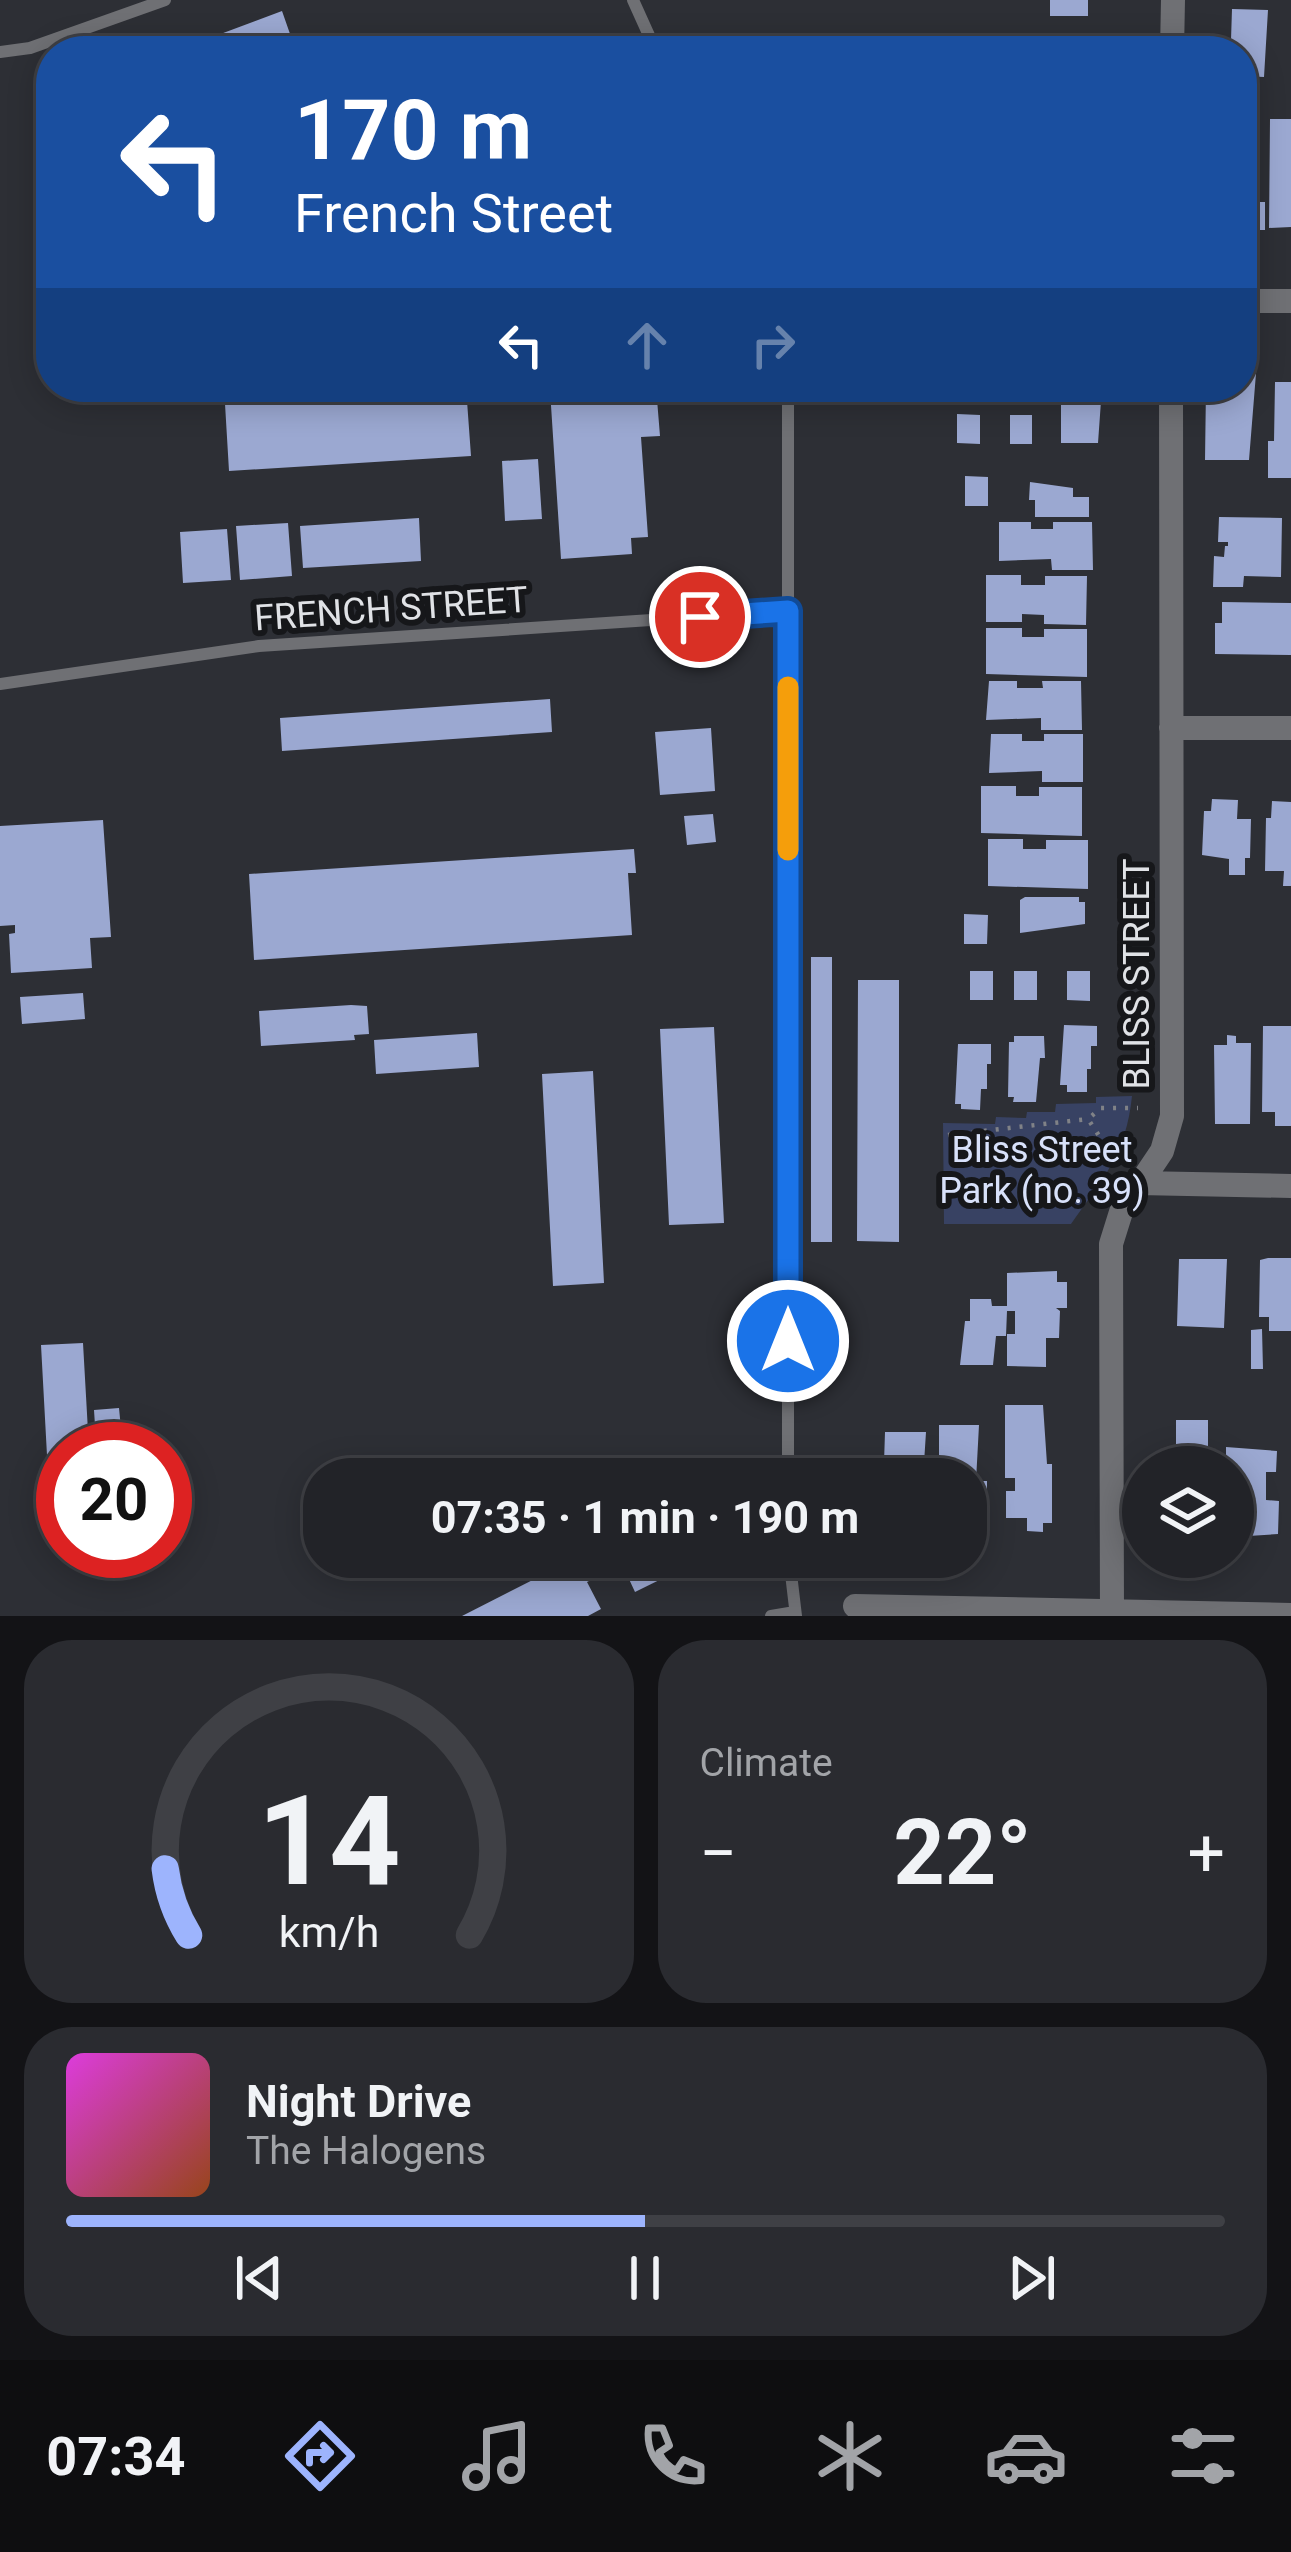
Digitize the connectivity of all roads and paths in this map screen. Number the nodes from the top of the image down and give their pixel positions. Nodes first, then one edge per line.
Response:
1 (165, 0) edge
2 (633, 0) edge
3 (1172, 0) edge
4 (64, 36) edge
5 (649, 36) edge
6 (1172, 36) edge
7 (36, 46) edge
8 (0, 52) edge
9 (1257, 301) edge
10 (1291, 301) edge
11 (788, 402) edge
12 (1171, 402) edge
13 (788, 611) junction
14 (0, 683) edge
15 (1171, 728) junction
16 (1291, 728) edge
17 (1138, 1108) dead end
18 (1088, 1119) junction
19 (948, 1136) dead end
20 (1119, 1167) dead end
21 (1139, 1183) junction
22 (1291, 1186) edge
23 (788, 1458) edge
24 (791, 1578) edge
25 (855, 1606) dead end
26 (1112, 1613) edge
27 (795, 1614) edge
28 (1291, 1615) edge
29 (771, 1616) edge

1 - 4 lane
2 - 5 lane
3 - 6 street
7 - 8 lane
9 - 10 street
11 - 13 lane
12 - 15 street, BLISS STREET
13 - 14 lane, FRENCH STREET
13 - 23 lane
15 - 16 street
15 - 21 street, BLISS STREET
17 - 18 path
18 - 19 path
18 - 20 path
21 - 22 street
21 - 26 street, BLISS STREET
24 - 27 lane
25 - 26 street
26 - 28 street
27 - 29 lane

